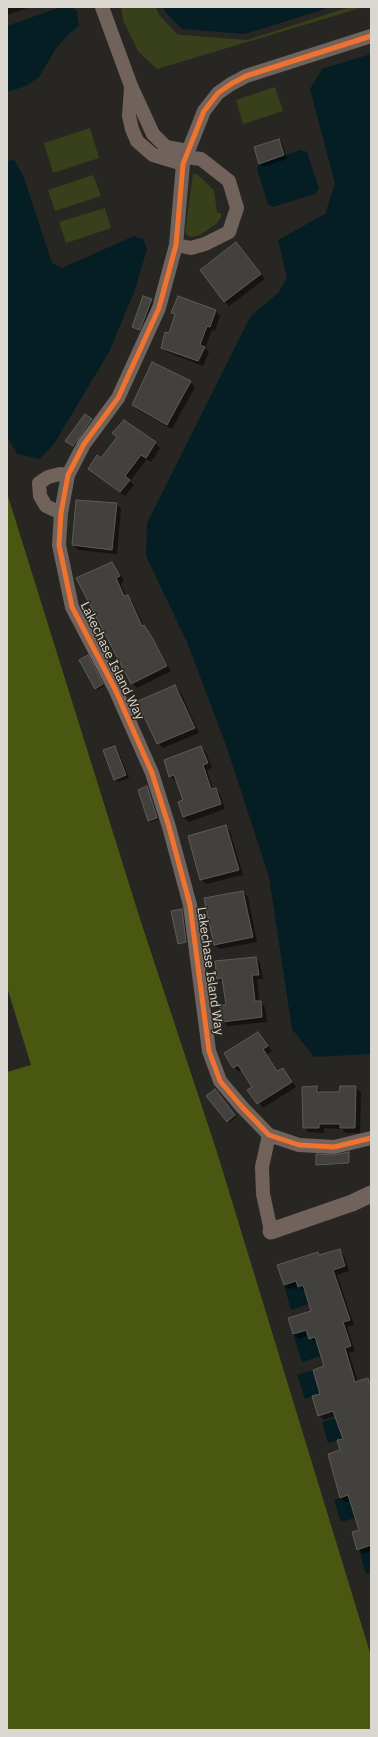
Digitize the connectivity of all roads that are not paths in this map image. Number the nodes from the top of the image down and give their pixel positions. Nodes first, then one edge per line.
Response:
1 (102, 7) edge
2 (371, 36) edge
3 (186, 157) junction
4 (176, 245) junction
5 (68, 475) junction
6 (61, 513) junction
7 (269, 1135) junction
8 (371, 1138) edge
9 (371, 1194) edge
10 (271, 1231) joint

1 - 3 street
2 - 3 street, Lakechase Island Way
3 - 4 street, Lakechase Island Way
3 - 4 street
4 - 5 street, Lakechase Island Way
5 - 6 street, Lakechase Island Way
5 - 6 street
6 - 7 street, Lakechase Island Way
7 - 8 street, Lakechase Island Way
7 - 10 street
9 - 10 street

